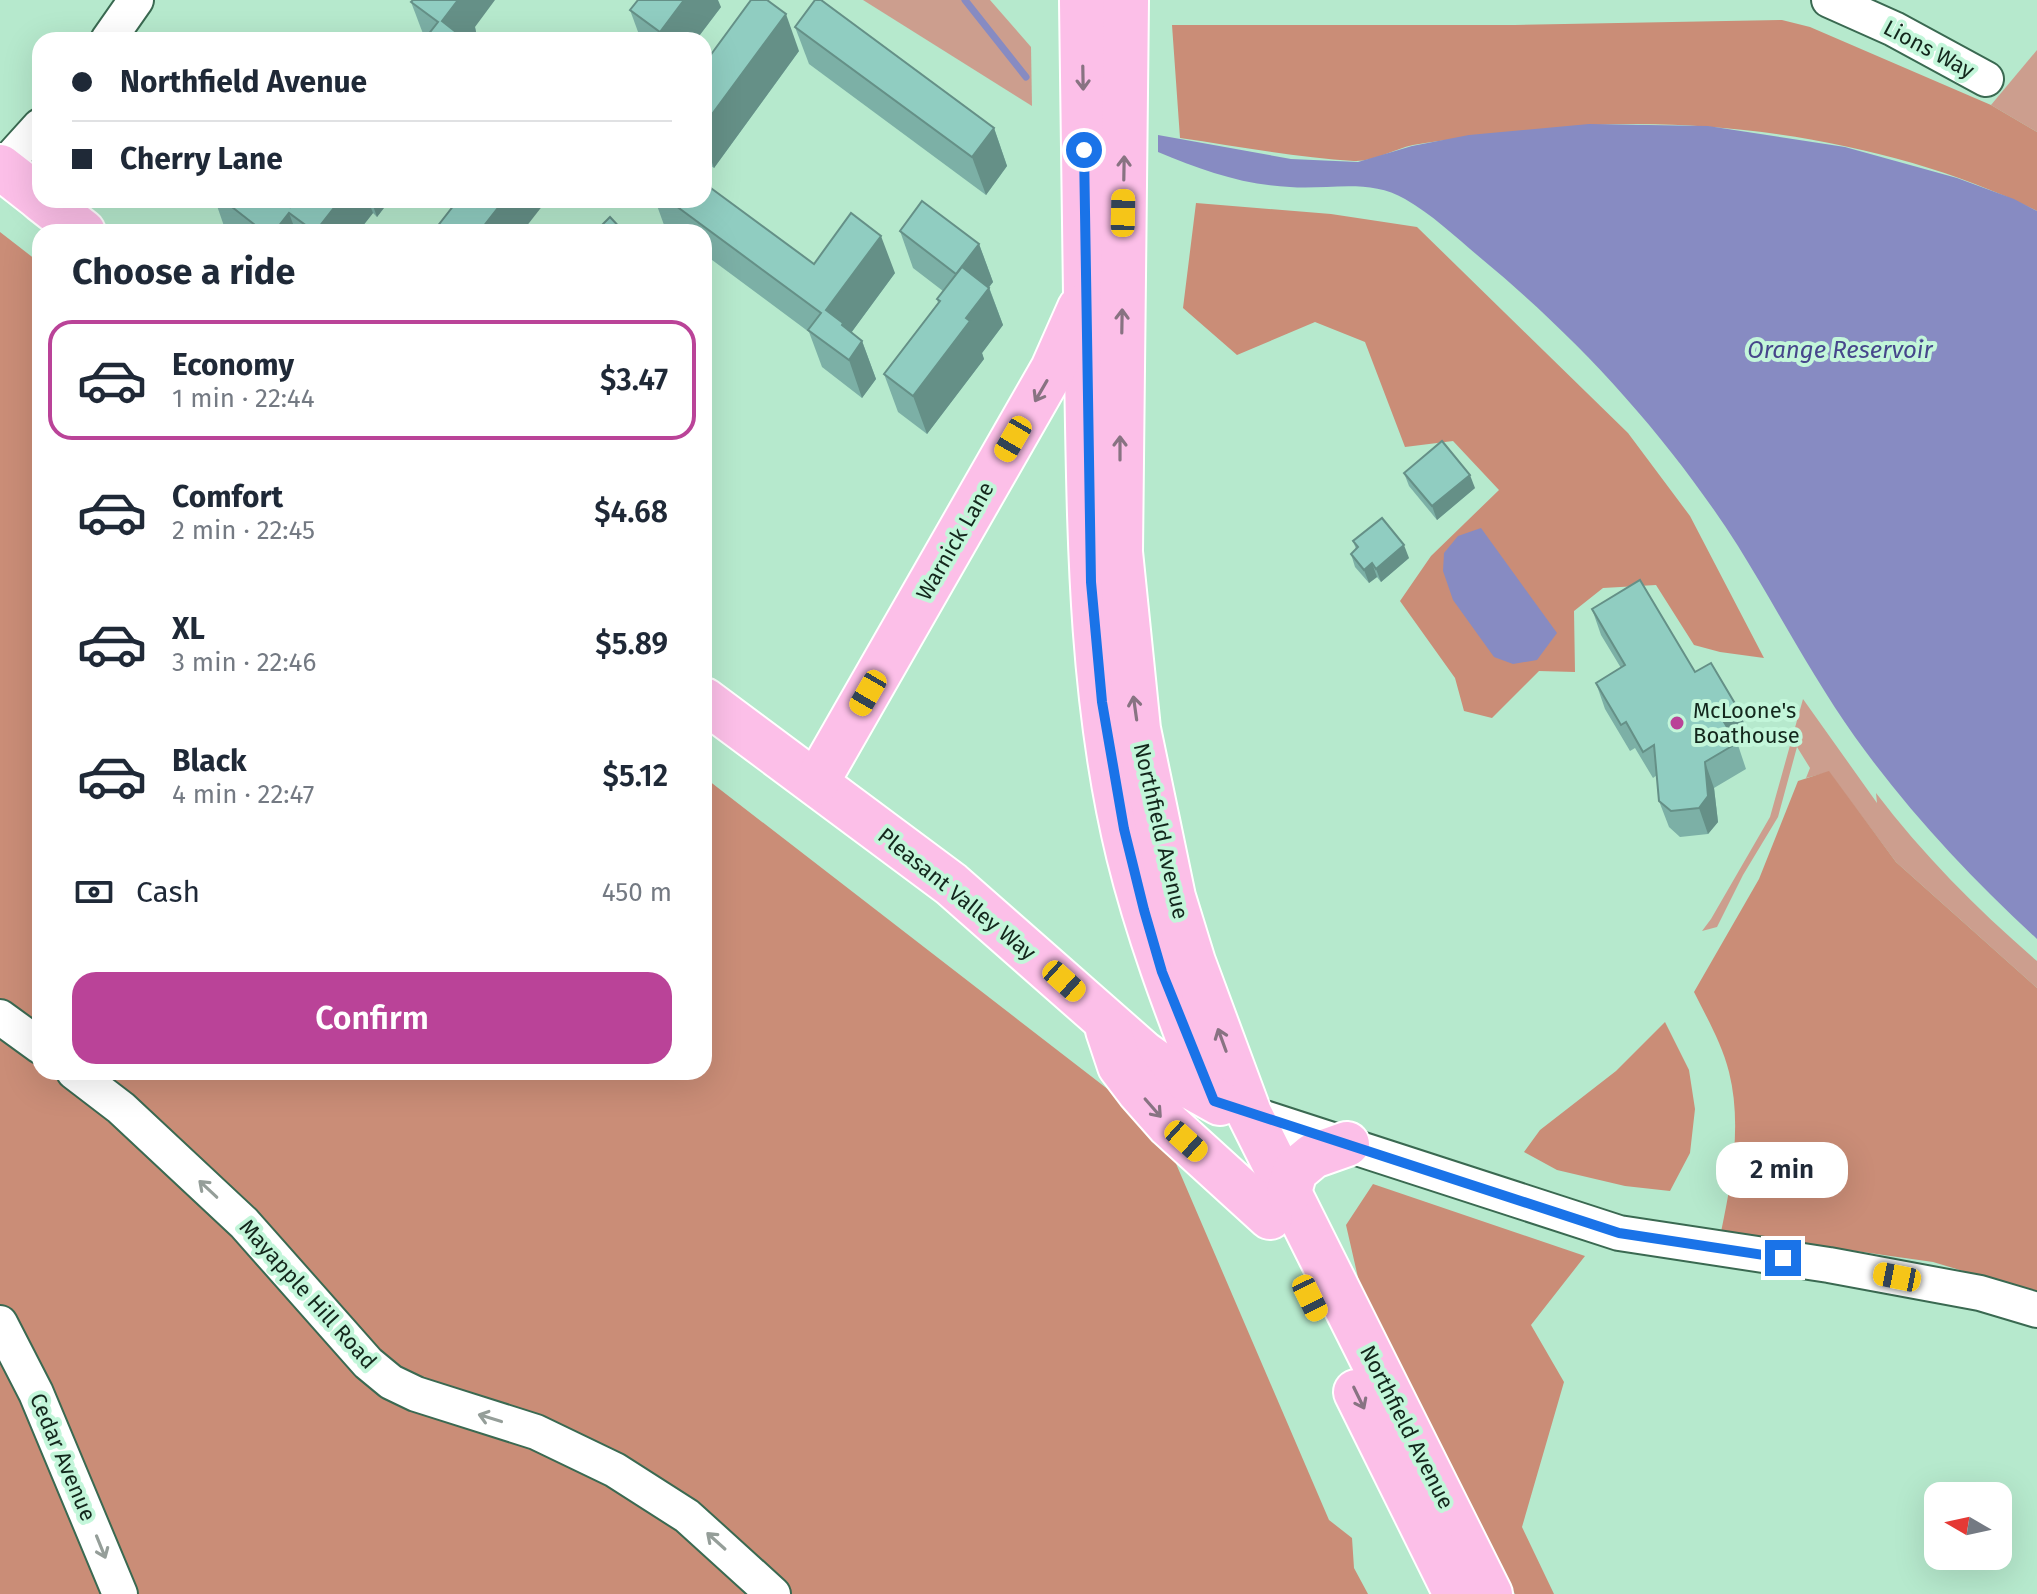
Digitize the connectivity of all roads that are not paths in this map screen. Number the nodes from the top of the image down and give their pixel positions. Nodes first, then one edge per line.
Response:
1 (136, 0) edge
2 (1082, 0) edge
3 (1126, 0) edge
4 (1829, 0) edge
5 (114, 32) edge
6 (1986, 79) dead end
7 (32, 135) edge
8 (1, 168) edge
9 (32, 192) edge
10 (52, 208) edge
11 (73, 224) edge
12 (1085, 295) junction
13 (1104, 368) junction
14 (712, 706) edge
15 (816, 783) junction
16 (1104, 1016) junction
17 (0, 1017) edge
18 (32, 1040) edge
19 (84, 1080) edge
20 (1231, 1107) junction
21 (1347, 1144) junction
22 (1280, 1204) junction
23 (2037, 1310) edge
24 (0, 1323) edge
25 (120, 1594) edge
26 (773, 1594) edge
27 (1456, 1594) edge
28 (1490, 1594) edge

1 - 5 street
2 -> 12 main road, Northfield Avenue
13 -> 3 main road, Northfield Avenue
4 - 6 street, Lions Way
7 - 8 street
8 - 9 main road
10 - 11 main road
12 - 13 main road, Northfield Avenue
12 -> 15 main road, Warnick Lane
13 - 20 main road, Northfield Avenue
14 - 15 main road, Pleasant Valley Way
15 - 16 main road, Pleasant Valley Way
16 - 20 main road, Pleasant Valley Way
16 -> 22 main road
17 - 18 street
26 -> 19 street, Mayapple Hill Road
20 - 21 street
20 - 22 main road, Northfield Avenue
21 - 22 main road
21 - 23 street
22 -> 27 main road, Northfield Avenue
22 - 28 main road, Northfield Avenue
24 -> 25 street, Cedar Avenue

